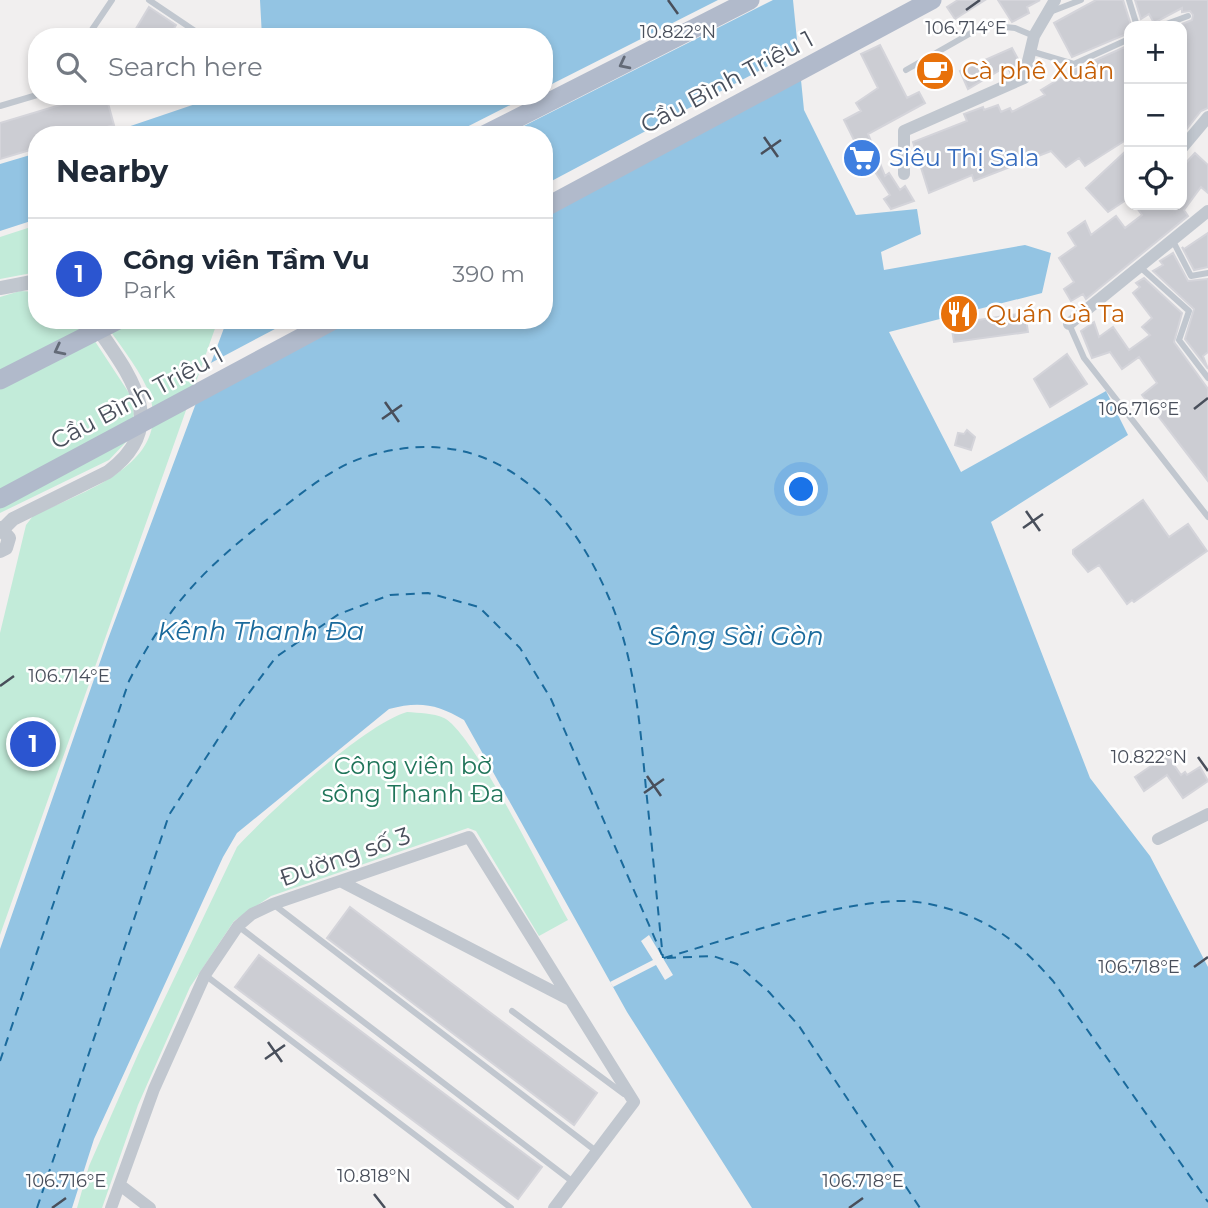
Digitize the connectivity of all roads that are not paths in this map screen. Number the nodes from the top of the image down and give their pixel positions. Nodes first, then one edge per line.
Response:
1 (112, 0) edge
2 (149, 0) edge
3 (750, 0) edge
4 (909, 0) edge
5 (932, 0) edge
6 (1081, 0) edge
7 (1129, 0) edge
8 (1053, 6) edge
9 (1188, 16) dead end
10 (1136, 21) edge
11 (1174, 21) edge
12 (93, 28) edge
13 (191, 28) edge
14 (1034, 36) junction
15 (1124, 40) edge
16 (1031, 51) junction
17 (906, 70) dead end
18 (28, 98) edge
19 (553, 100) edge
20 (543, 105) edge
21 (0, 106) edge
22 (1208, 117) edge
23 (502, 126) edge
24 (1183, 147) edge
25 (904, 174) dead end
26 (553, 190) edge
27 (553, 203) edge
28 (1208, 211) edge
29 (1172, 239) junction
30 (1138, 266) junction
31 (1208, 273) edge
32 (28, 283) edge
33 (0, 288) edge
34 (1069, 324) joint
35 (98, 329) edge
36 (100, 329) edge
37 (292, 329) edge
38 (317, 329) edge
39 (1208, 378) edge
40 (0, 380) edge
41 (0, 485) edge
42 (0, 499) edge
43 (1208, 517) edge
44 (1, 528) edge
45 (0, 551) edge
46 (1208, 814) edge
47 (1158, 839) dead end
48 (342, 882) junction
49 (273, 904) junction
50 (238, 926) junction
51 (205, 975) junction
52 (570, 1000) junction
53 (512, 1011) dead end
54 (634, 1102) junction
55 (596, 1150) junction
56 (573, 1182) junction
57 (120, 1185) junction
58 (111, 1208) edge
59 (150, 1208) edge
60 (512, 1208) edge
61 (554, 1208) edge

1 - 12 lane
2 - 13 lane
3 -> 19 main road
4 - 26 main road, Cầu Bình Triệu 1
5 - 27 main road, Cầu Bình Triệu 1
6 - 8 lane
7 - 10 lane
8 - 14 street
9 - 11 lane
14 - 16 street
14 - 17 lane
15 - 16 lane
16 - 25 street
18 - 21 lane
20 -> 23 main road
22 - 24 street
28 - 29 street
29 - 30 street
29 - 31 lane
30 - 34 street
30 - 39 lane
32 - 33 street
34 - 43 lane
35 - 44 street
36 -> 40 main road, bridge
37 - 41 main road, Cầu Bình Triệu 1
38 - 42 main road, Cầu Bình Triệu 1, bridge
44 - 45 street
46 - 47 street
48 - 49 street, Đường số 3
48 - 52 street
48 - 52 street, Đường số 3
49 - 50 street, Đường số 3
49 - 55 lane
50 - 51 street, Đường số 3
50 - 56 lane
51 - 57 street, Đường số 3
51 - 60 lane
52 - 54 street, Đường số 3
53 - 54 lane
54 - 55 street
55 - 56 street
56 - 61 street
57 - 58 street, Đường số 3
57 - 59 street

